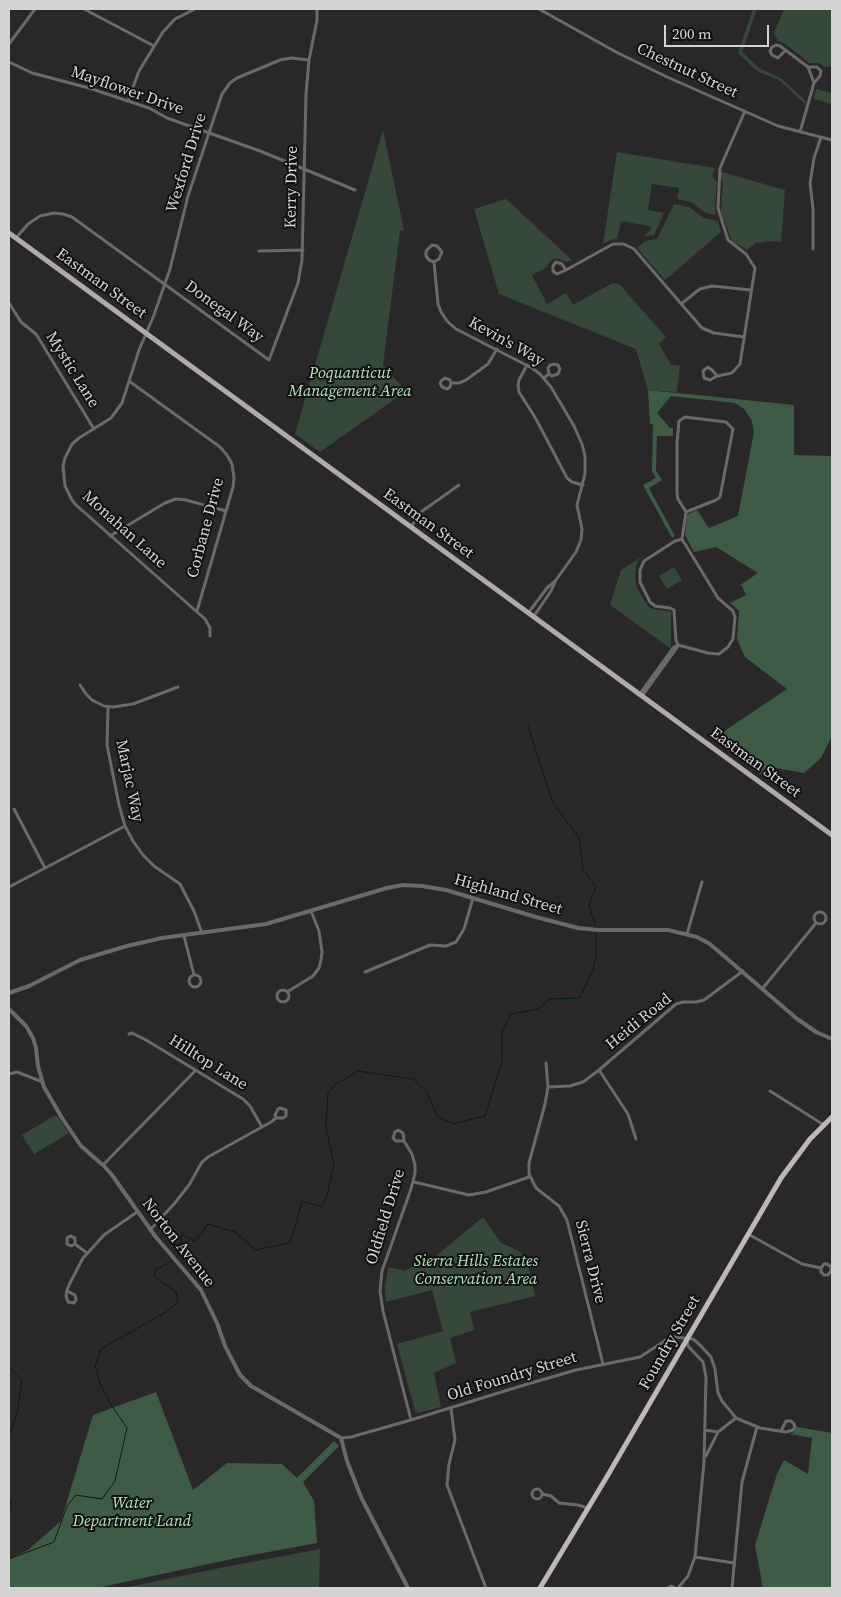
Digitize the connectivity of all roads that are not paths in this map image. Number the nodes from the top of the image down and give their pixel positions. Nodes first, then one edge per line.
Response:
1 (35, 9) edge
2 (84, 9) edge
3 (195, 9) edge
4 (317, 9) edge
5 (539, 9) edge
6 (9, 44) edge
7 (154, 46) junction
8 (786, 50) junction
9 (309, 60) junction
10 (9, 62) edge
11 (808, 66) junction
12 (814, 83) junction
13 (128, 101) junction
14 (745, 111) junction
15 (210, 132) junction
16 (800, 132) junction
17 (821, 138) junction
18 (832, 140) edge
19 (304, 169) junction
20 (355, 190) dead end
21 (9, 233) edge
22 (16, 238) junction
23 (813, 249) dead end
24 (303, 250) junction
25 (259, 251) dead end
26 (434, 262) junction
27 (566, 270) dead end
28 (165, 284) junction
29 (751, 290) junction
30 (9, 303) edge
31 (681, 304) junction
32 (146, 333) junction
33 (744, 337) junction
34 (496, 350) junction
35 (269, 360) joint
36 (527, 365) junction
37 (549, 374) dead end
38 (717, 376) junction
39 (544, 378) junction
40 (129, 381) junction
41 (451, 383) dead end
42 (94, 429) junction
43 (459, 484) dead end
44 (583, 485) junction
45 (226, 512) junction
46 (686, 512) junction
47 (411, 526) junction
48 (110, 536) junction
49 (682, 539) junction
50 (197, 611) junction
51 (531, 614) junction
52 (210, 636) dead end
53 (678, 645) junction
54 (80, 685) dead end
55 (178, 688) dead end
56 (641, 696) junction
57 (108, 706) junction
58 (14, 809) dead end
59 (125, 826) junction
60 (832, 835) edge
61 (45, 868) junction
62 (702, 882) dead end
63 (9, 887) edge
64 (473, 898) junction
65 (311, 911) junction
66 (816, 923) dead end
67 (202, 934) junction
68 (687, 934) junction
69 (184, 936) junction
70 (744, 971) junction
71 (365, 972) dead end
72 (194, 975) dead end
73 (763, 988) junction
74 (287, 992) dead end
75 (9, 993) edge
76 (9, 1009) edge
77 (129, 1034) dead end
78 (832, 1039) edge
79 (546, 1063) dead end
80 (196, 1070) junction
81 (599, 1070) junction
82 (9, 1074) edge
83 (43, 1082) junction
84 (548, 1087) junction
85 (770, 1091) dead end
86 (832, 1117) edge
87 (276, 1118) dead end
88 (824, 1125) junction
89 (262, 1127) junction
90 (636, 1139) dead end
91 (404, 1141) dead end
92 (103, 1165) junction
93 (529, 1177) junction
94 (414, 1182) junction
95 (137, 1212) junction
96 (150, 1230) junction
97 (748, 1234) junction
98 (75, 1244) dead end
99 (87, 1253) junction
100 (820, 1268) dead end
101 (67, 1291) dead end
102 (686, 1339) junction
103 (700, 1345) junction
104 (694, 1351) junction
105 (603, 1364) junction
106 (451, 1408) junction
107 (736, 1418) junction
108 (411, 1420) junction
109 (757, 1427) junction
110 (705, 1430) junction
111 (781, 1431) junction
112 (718, 1432) junction
113 (341, 1438) junction
114 (704, 1462) junction
115 (542, 1494) dead end
116 (589, 1508) junction
117 (695, 1557) junction
118 (734, 1563) junction
119 (408, 1588) edge
120 (486, 1588) edge
121 (540, 1588) edge
122 (668, 1588) edge
123 (676, 1588) edge
124 (732, 1588) edge

1 - 6 street
2 - 7 street
3 - 7 street
4 - 9 street, Kerry Drive
5 - 14 street, Chestnut Street
7 - 13 street
8 - 8 street
8 - 11 street
9 - 15 street, Wexford Drive
9 - 19 street, Kerry Drive
10 - 13 street, Mayflower Drive
11 - 12 street
11 - 12 street
12 - 16 street
13 - 15 street, Mayflower Drive
14 - 16 street, Chestnut Street
14 - 29 street
15 - 19 street, Mayflower Drive
15 - 28 street, Wexford Drive
16 - 17 street, Chestnut Street
17 - 18 street, Chestnut Street
17 - 23 street
19 - 20 street, Mayflower Drive
19 - 24 street, Kerry Drive
21 - 22 main road, Eastman Street
22 - 28 street, Donegal Way
22 - 32 main road, Eastman Street
24 - 25 street
24 - 35 street, Kerry Drive
26 - 26 street, Kevin's Way
26 - 34 street, Kevin's Way
27 - 31 street
28 - 32 street, Wexford Drive
28 - 35 street, Donegal Way
29 - 31 street
29 - 33 street
30 - 42 street, Mystic Lane
31 - 33 street
32 - 40 street, Monahan Lane
32 - 47 main road, Eastman Street
33 - 38 street
34 - 36 street, Kevin's Way
34 - 41 street
36 - 39 street, Kevin's Way
36 - 44 street
37 - 39 street
38 - 38 street
39 - 44 street, Kevin's Way
40 - 42 street, Monahan Lane
40 - 45 street, Corbane Drive
42 - 48 street, Monahan Lane
43 - 47 street
44 - 51 street, Kevin's Way
45 - 48 street
45 - 50 street, Corbane Drive
46 - 46 street
46 - 49 street
47 - 51 main road, Eastman Street
48 - 50 street, Monahan Lane
49 - 53 street
49 - 53 street
50 - 52 street, Monahan Lane
51 - 56 main road, Eastman Street
53 - 56 street
54 - 57 street
55 - 57 street
56 - 60 main road, Eastman Street
57 - 59 street, Marjac Way
58 - 61 street
59 - 61 street
59 - 67 street, Marjac Way
61 - 63 street
62 - 68 street
64 - 65 street, Highland Street
64 - 68 street, Highland Street
64 - 71 street
65 - 67 street, Highland Street
65 - 74 street
66 - 73 street
67 - 69 street, Highland Street
68 - 70 street, Highland Street
69 - 72 street
69 - 75 street, Highland Street
70 - 73 street, Highland Street
70 - 81 street, Heidi Road
73 - 78 street, Highland Street
76 - 83 street, Norton Avenue
77 - 80 street, Hilltop Lane
79 - 84 street
80 - 89 street, Hilltop Lane
80 - 92 street
81 - 84 street, Heidi Road
81 - 90 street
82 - 83 street
83 - 92 street, Norton Avenue
84 - 93 street
85 - 88 street
86 - 88 highway, Foundry Street
87 - 89 street
88 - 97 highway, Foundry Street
89 - 96 street
91 - 94 street, Oldfield Drive
92 - 95 street, Norton Avenue
93 - 94 street
93 - 105 street, Sierra Drive
94 - 108 street, Oldfield Drive
95 - 96 street, Norton Avenue
95 - 99 street
96 - 113 street, Norton Avenue
97 - 100 street
97 - 102 highway, Foundry Street
98 - 99 street
99 - 101 street
102 - 103 street
102 - 104 street
102 - 105 street, Old Foundry Street
102 - 116 highway, Foundry Street
103 - 104 street
103 - 107 street
104 - 110 street
105 - 106 street, Old Foundry Street
106 - 108 street, Old Foundry Street
106 - 120 street
107 - 109 street
107 - 112 street
108 - 113 street, Old Foundry Street
109 - 111 street
109 - 118 street
110 - 112 street
110 - 114 street
111 - 111 street
112 - 114 street
113 - 119 street
114 - 117 street
115 - 116 street
116 - 121 highway, Foundry Street
117 - 118 street
117 - 123 street
118 - 124 street
122 - 123 street

